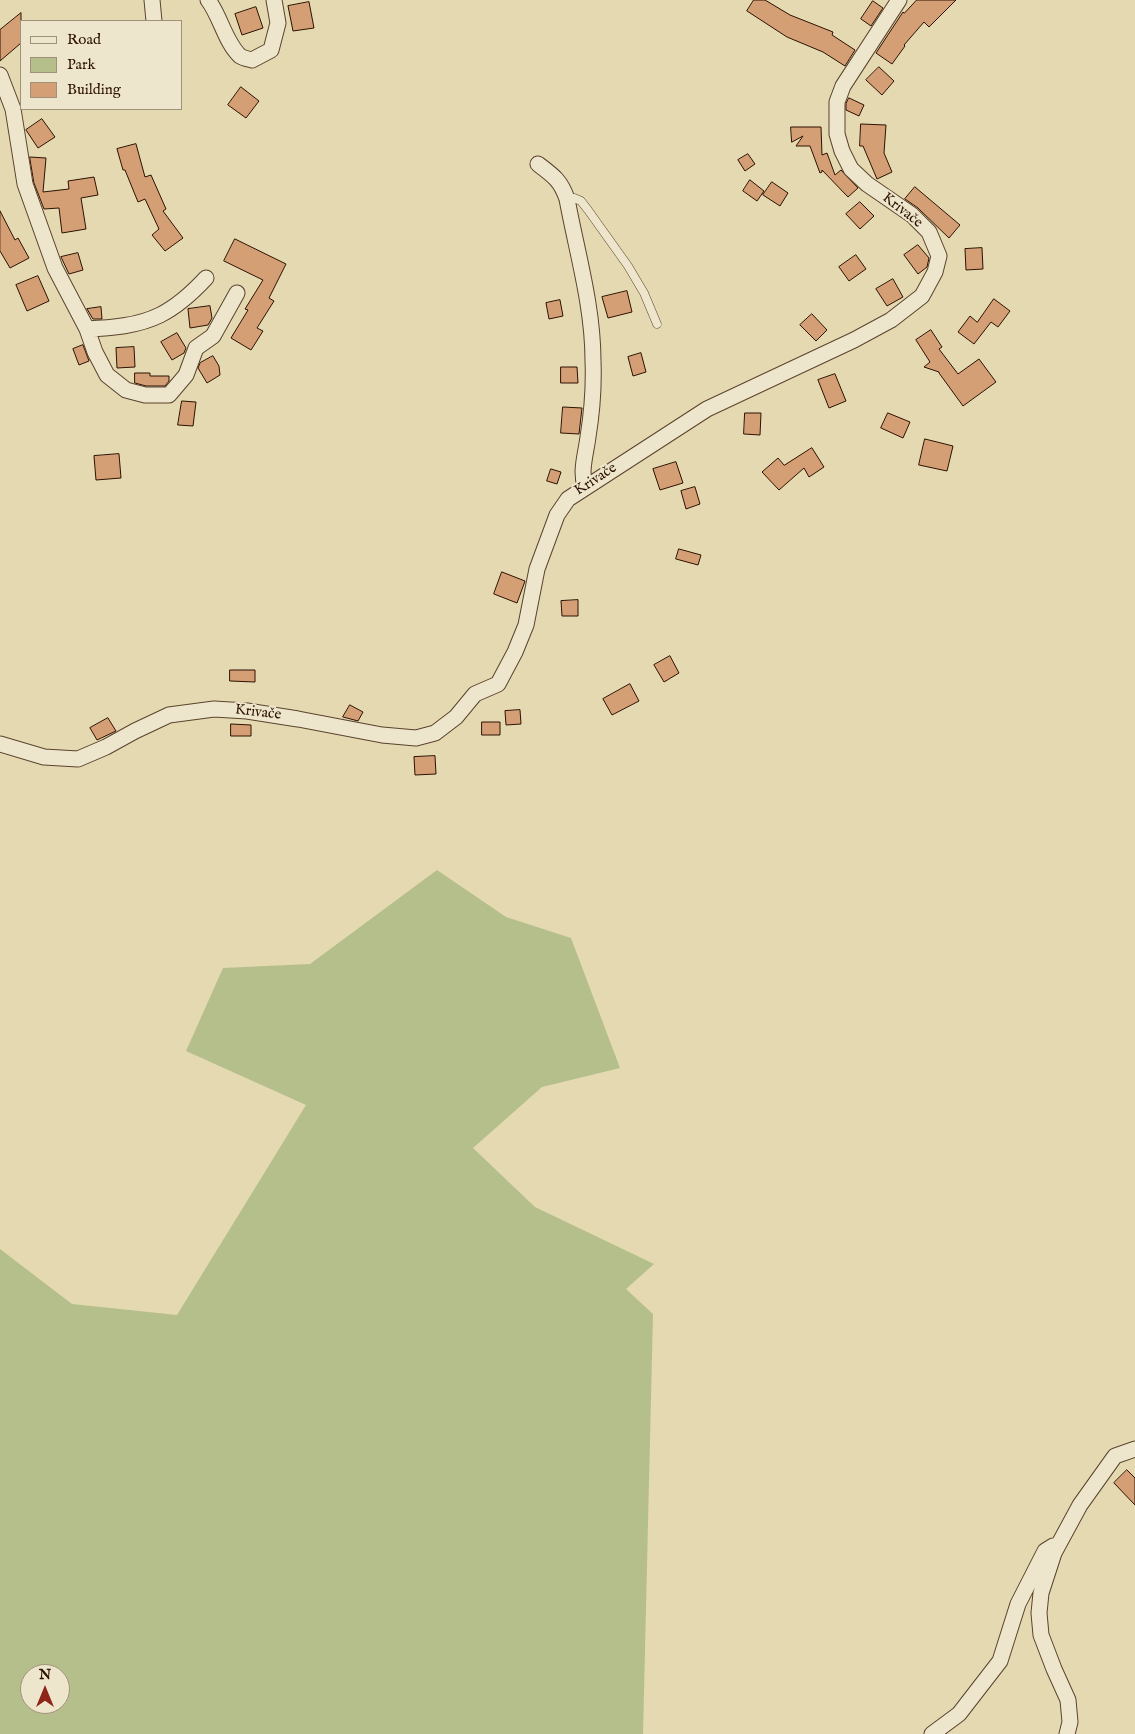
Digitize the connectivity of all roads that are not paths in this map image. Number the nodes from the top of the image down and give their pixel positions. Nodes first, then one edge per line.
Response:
1 (152, 0) edge
2 (208, 0) edge
3 (274, 0) edge
4 (899, 0) edge
5 (154, 20) edge
6 (0, 75) edge
7 (538, 164) dead end
8 (567, 199) junction
9 (206, 278) dead end
10 (237, 293) dead end
11 (657, 324) dead end
12 (87, 329) junction
13 (585, 486) junction
14 (0, 744) edge
15 (1135, 1449) edge
16 (1059, 1546) junction
17 (932, 1734) edge
18 (1067, 1734) edge

1 - 5 street
2 - 3 street
4 - 13 street, Krivače
6 - 12 street
7 - 8 street
8 - 11 lane
8 - 13 street
9 - 12 street
10 - 12 street
13 - 14 street, Krivače
15 - 16 street
16 - 17 street
16 - 18 street

